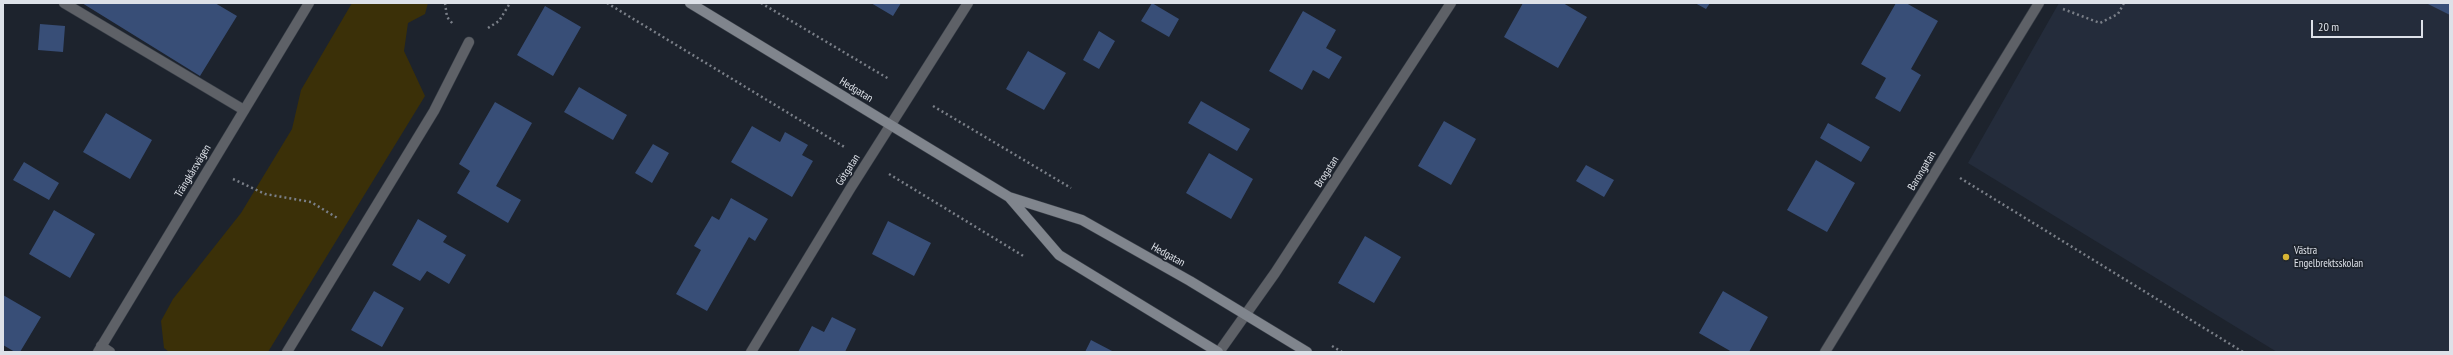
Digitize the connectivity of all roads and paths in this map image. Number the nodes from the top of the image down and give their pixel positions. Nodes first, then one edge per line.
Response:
1 (64, 3) edge
2 (309, 3) edge
3 (510, 3) edge
4 (607, 3) edge
5 (690, 3) edge
6 (761, 3) edge
7 (968, 3) edge
8 (1451, 3) edge
9 (2039, 3) edge
10 (2124, 3) edge
11 (2059, 6) dead end
12 (469, 42) joint
13 (894, 82) dead end
14 (244, 110) junction
15 (892, 125) junction
16 (868, 161) junction
17 (1939, 166) junction
18 (209, 167) junction
19 (1009, 197) junction
20 (361, 231) junction
21 (1246, 314) junction
22 (103, 350) edge
23 (287, 352) edge
24 (752, 352) edge
25 (1218, 352) edge
26 (1307, 352) edge
27 (1825, 352) edge
28 (2243, 352) edge

1 - 14 street
2 - 14 street, Trängkårsvägen
3 - 12 path
4 - 16 path
5 - 15 main road, Hedgatan
6 - 13 path
7 - 15 street, Götgatan
8 - 21 street, Brogatan
9 - 17 street, Barongatan
10 - 11 path
12 - 20 street
14 - 18 street, Trängkårsvägen
15 - 16 street, Götgatan
15 - 19 main road, Hedgatan
16 - 24 street, Götgatan
17 - 27 street, Barongatan
17 - 28 path
18 - 20 path
18 - 22 street, Trängkårsvägen
19 - 21 main road, Hedgatan
19 - 25 main road, Hedgatan
20 - 23 street
21 - 25 street, Brogatan
21 - 26 main road, Hedgatan

